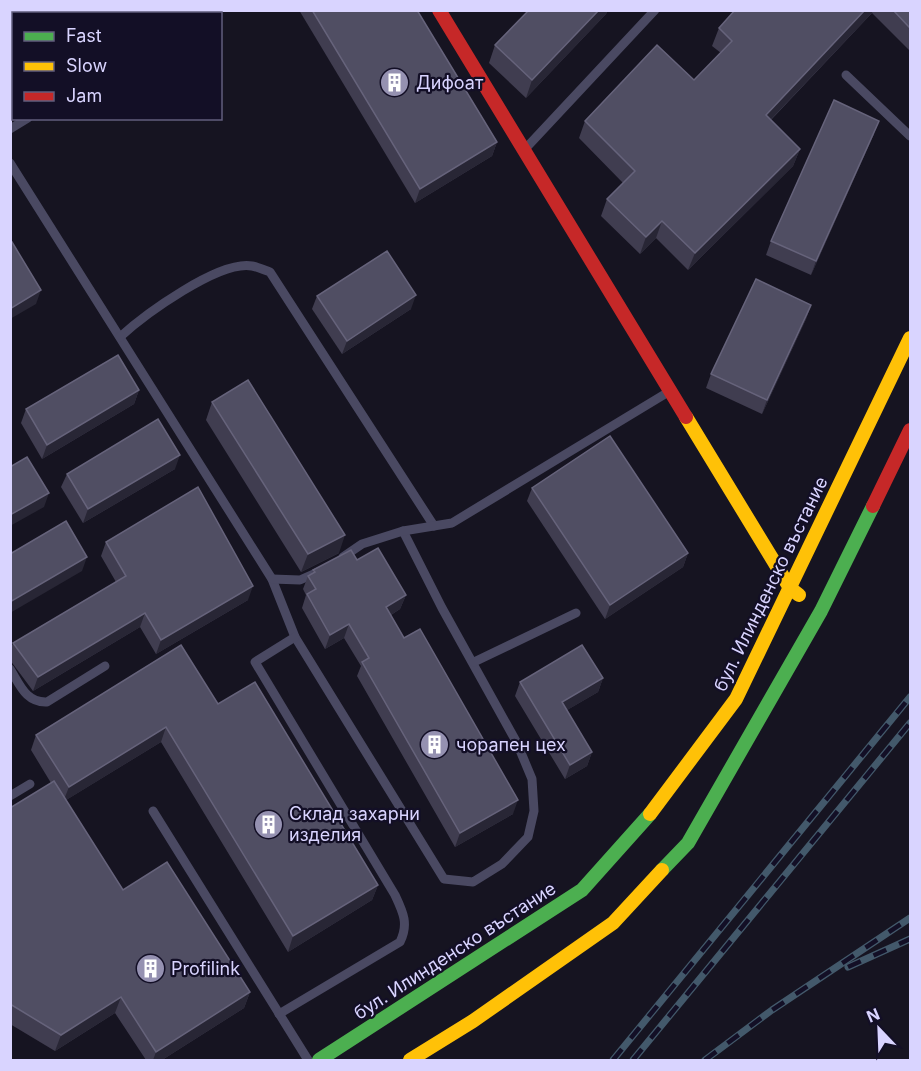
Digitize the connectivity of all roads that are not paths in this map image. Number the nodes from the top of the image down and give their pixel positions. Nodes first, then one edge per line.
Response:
1 (439, 10) edge
2 (655, 10) edge
3 (846, 75) dead end
4 (25, 120) edge
5 (10, 129) edge
6 (910, 136) edge
7 (525, 150) junction
8 (10, 163) edge
9 (120, 337) junction
10 (910, 338) edge
11 (672, 390) junction
12 (910, 430) edge
13 (434, 526) junction
14 (403, 531) junction
15 (272, 579) junction
16 (790, 588) junction
17 (821, 611) junction
18 (576, 613) dead end
19 (295, 637) junction
20 (474, 662) junction
21 (105, 666) dead end
22 (10, 669) edge
23 (30, 784) dead end
24 (10, 796) edge
25 (153, 811) dead end
26 (279, 1014) junction
27 (308, 1060) edge
28 (319, 1060) edge
29 (410, 1060) edge

1 - 7 main road
2 - 7 lane
3 - 6 lane
4 - 5 lane
7 - 11 main road
8 - 9 lane
9 - 13 lane
9 - 15 lane
10 - 16 main road, бул. Илинденско въстание
11 - 13 lane
11 - 16 main road
12 - 17 main road
13 - 14 lane
14 - 15 lane
14 - 20 lane
15 - 19 lane
16 - 17 main road
16 - 28 main road, бул. Илинденско въстание
17 - 29 main road
18 - 20 lane
19 - 20 lane
19 - 26 lane
21 - 22 lane
23 - 24 lane
25 - 26 lane
26 - 27 lane

